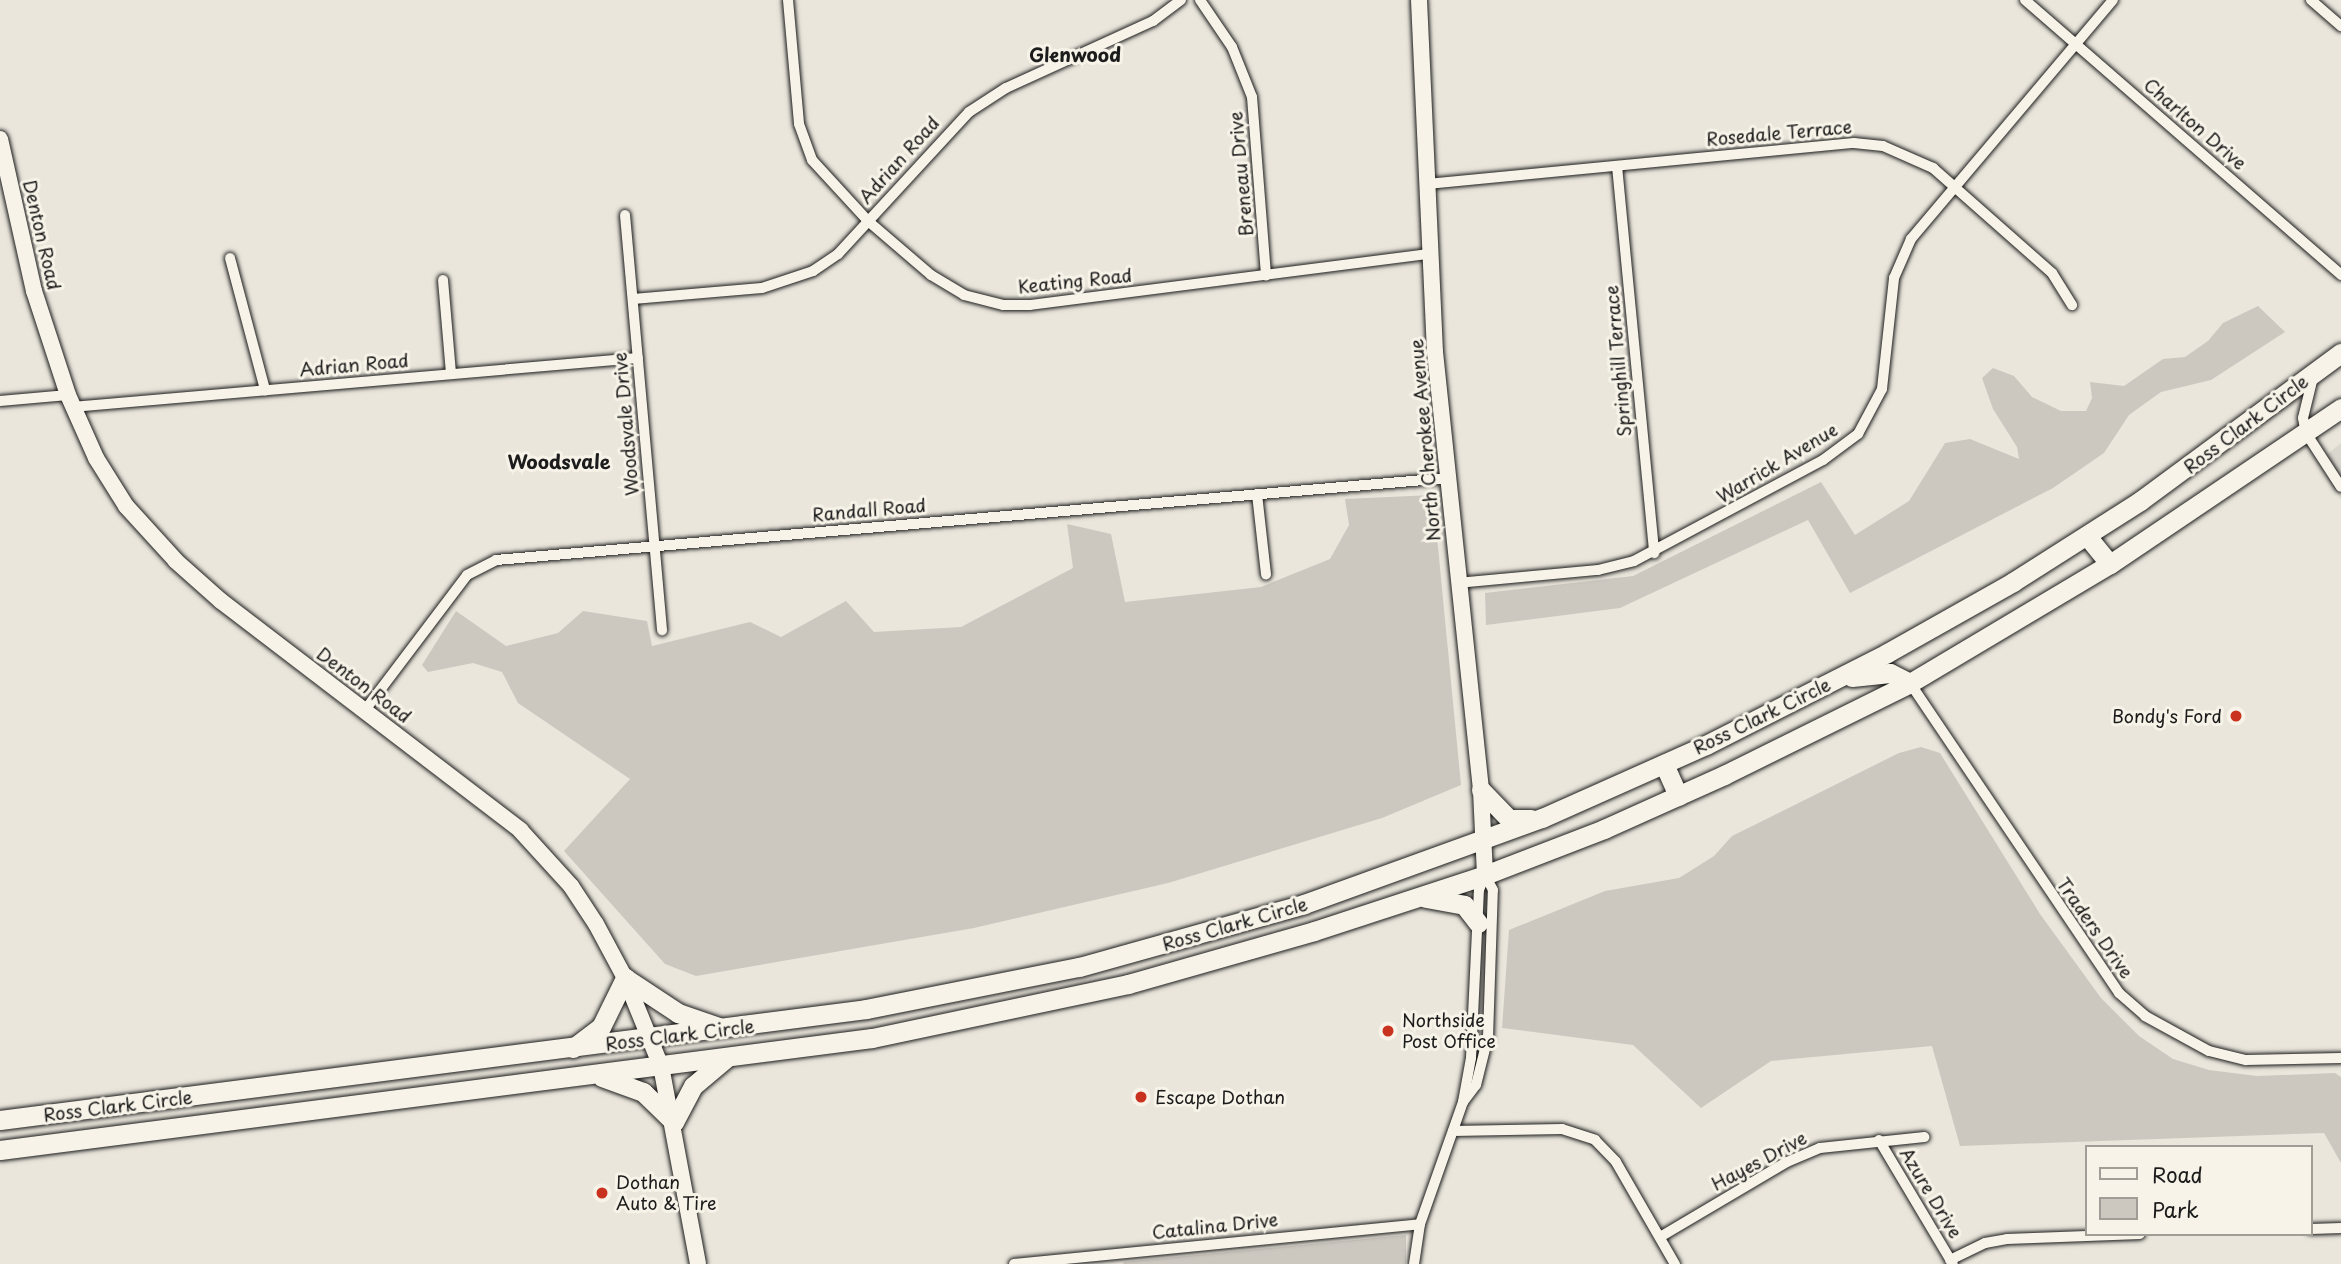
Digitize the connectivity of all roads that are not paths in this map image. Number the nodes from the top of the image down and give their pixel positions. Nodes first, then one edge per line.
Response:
1 (788, 0) edge
2 (1181, 0) edge
3 (1200, 0) edge
4 (1419, 0) edge
5 (2025, 0) edge
6 (2113, 0) edge
7 (2311, 0) edge
8 (2341, 26) edge
9 (2075, 43) junction
10 (0, 139) edge
11 (1617, 166) junction
12 (1427, 184) junction
13 (1952, 185) junction
14 (625, 215) dead end
15 (868, 220) junction
16 (1430, 254) junction
17 (230, 258) dead end
18 (1266, 275) junction
19 (2341, 275) edge
20 (443, 280) dead end
21 (633, 299) junction
22 (2072, 305) dead end
23 (2341, 353) edge
24 (638, 358) junction
25 (451, 374) junction
26 (2313, 374) junction
27 (265, 390) junction
28 (0, 401) edge
29 (70, 401) junction
30 (2341, 408) edge
31 (2306, 433) junction
32 (1447, 478) junction
33 (2341, 488) edge
34 (1257, 494) junction
35 (2087, 536) junction
36 (655, 546) junction
37 (1654, 553) junction
38 (2110, 564) junction
39 (1266, 574) dead end
40 (1457, 583) junction
41 (662, 630) dead end
42 (1837, 678) junction
43 (1910, 682) junction
44 (365, 710) junction
45 (1664, 764) junction
46 (1481, 790) junction
47 (1678, 796) junction
48 (1542, 818) junction
49 (1485, 841) junction
50 (1485, 875) junction
51 (1415, 897) junction
52 (1478, 923) junction
53 (1121, 957) junction
54 (625, 978) junction
55 (1128, 984) junction
56 (936, 997) junction
57 (821, 1016) junction
58 (941, 1025) junction
59 (727, 1029) junction
60 (650, 1039) junction
61 (808, 1047) junction
62 (572, 1049) junction
63 (726, 1058) junction
64 (2341, 1058) edge
65 (661, 1066) junction
66 (594, 1075) junction
67 (308, 1082) junction
68 (1463, 1102) junction
69 (300, 1112) junction
70 (58, 1113) junction
71 (0, 1120) edge
72 (674, 1122) junction
73 (1452, 1131) junction
74 (1924, 1137) dead end
75 (1879, 1140) junction
76 (62, 1142) junction
77 (0, 1150) edge
78 (1420, 1224) junction
79 (2341, 1228) edge
80 (2313, 1229) edge
81 (2087, 1236) edge
82 (1660, 1237) junction
83 (1952, 1262) edge
84 (698, 1264) edge
85 (1014, 1264) edge
86 (1414, 1264) edge
87 (1675, 1264) edge

1 - 15 street, Keating Road
2 - 15 street, Adrian Road
3 - 18 street, Breneau Drive
4 - 12 street, North Cherokee Avenue
5 - 9 street, Charlton Drive
6 - 9 street, Warrick Avenue
7 - 8 street
9 - 13 street, Warrick Avenue
9 - 19 street, Charlton Drive
10 - 29 street, Denton Road
11 - 12 street, Rosedale Terrace
11 - 13 street, Rosedale Terrace
11 - 37 street, Springhill Terrace
12 - 16 street, North Cherokee Avenue
13 - 22 street, Rosedale Terrace
13 - 37 street, Warrick Avenue
14 - 21 street, Woodsvale Drive
15 - 18 street, Keating Road
15 - 21 street, Adrian Road
16 - 18 street, Keating Road
16 - 32 street, North Cherokee Avenue
17 - 27 street
20 - 25 street
21 - 24 street, Woodsvale Drive
23 - 26 highway, Ross Clark Circle
24 - 25 street, Adrian Road
24 - 36 street, Woodsvale Drive
25 - 27 street, Adrian Road
26 - 31 street
26 - 35 highway, Ross Clark Circle
27 - 29 street, Adrian Road
28 - 29 street, Adrian Road
29 - 44 street, Denton Road
30 - 31 highway, Ross Clark Circle
31 - 33 street
31 - 38 highway, Ross Clark Circle
32 - 34 street, Randall Road
32 - 40 street, North Cherokee Avenue
34 - 36 street, Randall Road
34 - 39 street
35 - 38 highway
35 - 42 highway, Ross Clark Circle
36 - 41 street, Woodsvale Drive
36 - 44 street, Randall Road
37 - 40 street, Warrick Avenue
38 - 43 highway, Ross Clark Circle
40 - 46 street, North Cherokee Avenue
42 - 43 highway
42 - 45 highway, Ross Clark Circle
43 - 47 highway, Ross Clark Circle
43 - 64 street, Traders Drive
44 - 54 street, Denton Road
45 - 47 highway
45 - 48 highway, Ross Clark Circle
46 - 48 highway
46 - 49 street, North Cherokee Avenue
47 - 50 highway, Ross Clark Circle
48 - 49 highway, Ross Clark Circle
49 - 50 street, North Cherokee Avenue
49 - 53 highway, Ross Clark Circle
50 - 51 highway, Ross Clark Circle
50 - 52 street, North Cherokee Avenue
50 - 68 street, North Cherokee Avenue
51 - 52 highway
51 - 55 highway, Ross Clark Circle
52 - 68 street, North Cherokee Avenue
53 - 55 highway
53 - 56 highway, Ross Clark Circle
54 - 59 highway
54 - 60 street, Denton Road
54 - 62 highway
55 - 58 highway, Ross Clark Circle
56 - 57 highway, Ross Clark Circle
56 - 58 highway
57 - 59 highway, Ross Clark Circle
57 - 61 highway
58 - 61 highway, Ross Clark Circle
59 - 60 highway, Ross Clark Circle
60 - 62 highway, Ross Clark Circle
60 - 65 street, Denton Road
61 - 63 highway, Ross Clark Circle
62 - 67 highway, Ross Clark Circle
63 - 65 highway, Ross Clark Circle
63 - 72 highway
65 - 66 highway, Ross Clark Circle
65 - 72 street, Denton Road
66 - 69 highway, Ross Clark Circle
66 - 72 highway
67 - 69 highway
67 - 70 highway, Ross Clark Circle
68 - 73 street, North Cherokee Avenue
69 - 76 highway, Ross Clark Circle
70 - 71 highway, Ross Clark Circle
70 - 76 highway
72 - 84 street, Denton Road
73 - 78 street, North Cherokee Avenue
73 - 82 street
74 - 75 street, Hayes Drive
75 - 82 street, Hayes Drive
75 - 83 street, Azure Drive
76 - 77 highway, Ross Clark Circle
78 - 85 street, Catalina Drive
78 - 86 street, North Cherokee Avenue
79 - 80 street
81 - 83 street
82 - 87 street

